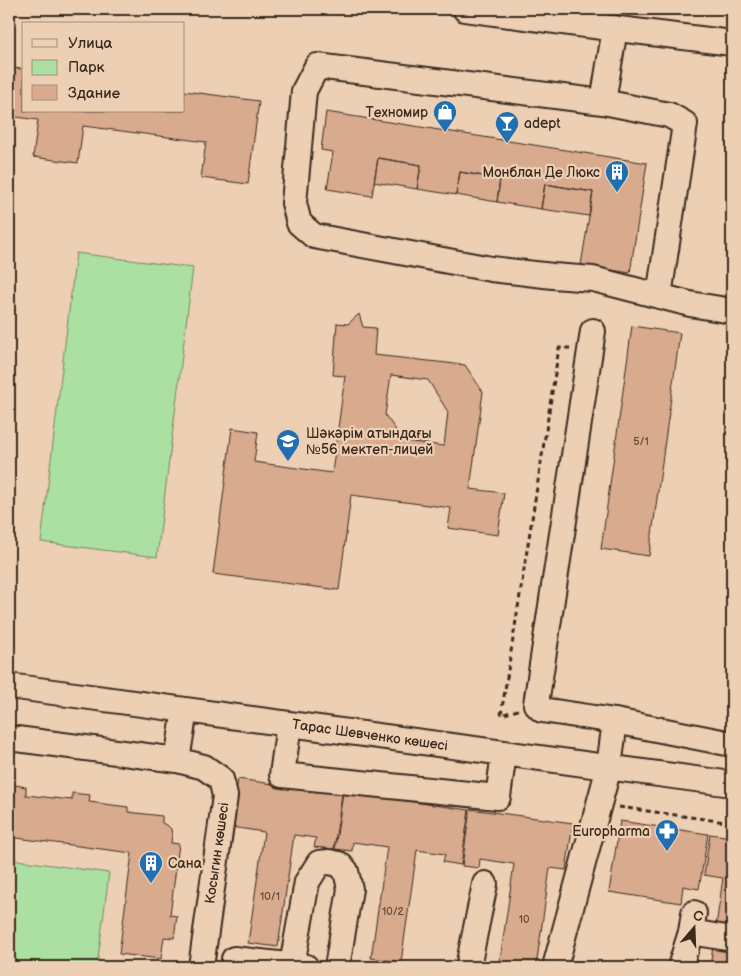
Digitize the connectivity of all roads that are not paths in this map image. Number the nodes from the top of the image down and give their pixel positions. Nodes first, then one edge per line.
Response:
1 (465, 9) edge
2 (579, 16) edge
3 (615, 28) junction
4 (732, 43) edge
5 (602, 102) junction
6 (659, 296) junction
7 (732, 311) edge
8 (592, 341) road end
9 (9, 686) edge
10 (185, 710) junction
11 (615, 722) junction
12 (289, 724) junction
13 (9, 738) edge
14 (732, 744) edge
15 (504, 753) junction
16 (176, 760) junction
17 (609, 767) junction
18 (732, 784) edge
19 (485, 884) dead end
20 (732, 939) edge
21 (234, 959) dead end
22 (300, 966) edge
23 (201, 967) edge
24 (337, 967) edge
25 (468, 967) edge
26 (555, 967) edge
27 (680, 967) edge

1 - 2 street
2 - 3 street
3 - 4 street
3 - 5 street
5 - 6 street
5 - 6 street
6 - 7 street
8 - 11 street
9 - 10 street, Тарас Шевченко көшесі
10 - 12 street, Тарас Шевченко көшесі
10 - 16 street
11 - 14 street
11 - 17 street
12 - 15 street, Тарас Шевченко көшесі
12 - 15 street
13 - 16 street, Косыгин көшесі
15 - 17 street, Тарас Шевченко көшесі
16 - 23 street, Косыгин көшесі
17 - 18 street, Тарас Шевченко көшесі
17 - 26 street
19 - 25 street
20 - 27 street
21 - 22 street
22 - 24 street

